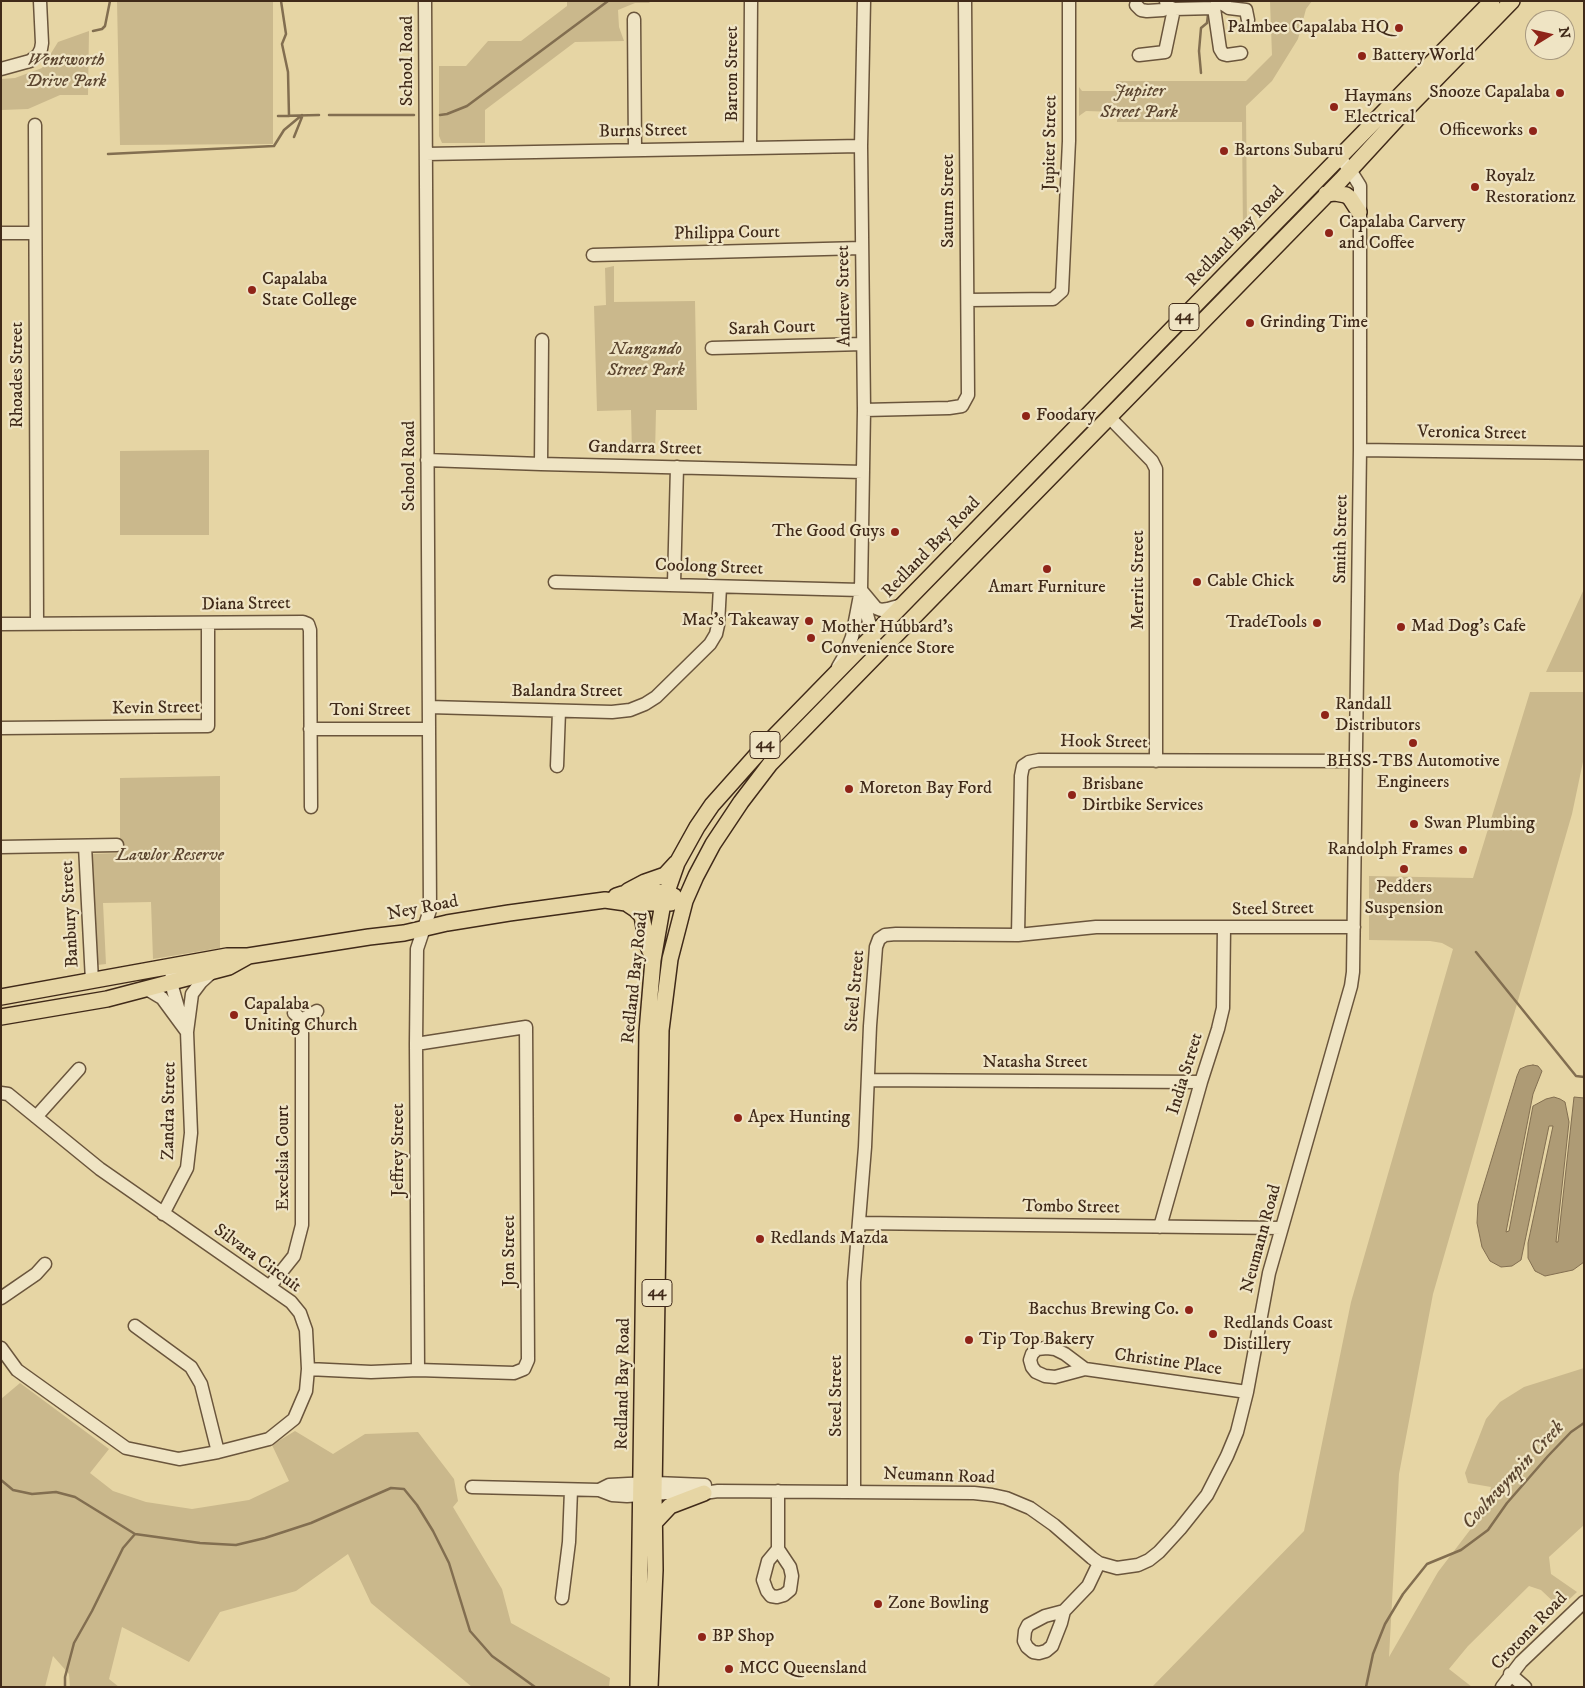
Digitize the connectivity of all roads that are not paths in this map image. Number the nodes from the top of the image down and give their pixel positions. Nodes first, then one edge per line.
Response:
1 (40, 1) edge
2 (425, 1) edge
3 (751, 1) edge
4 (864, 1) edge
5 (965, 1) edge
6 (1069, 1) edge
7 (1492, 1) edge
8 (1512, 1) edge
9 (1218, 4) edge
10 (1136, 6) dead end
11 (1169, 6) edge
12 (634, 19) dead end
13 (1248, 20) dead end
14 (1241, 53) dead end
15 (1139, 55) dead end
16 (1, 69) edge
17 (36, 125) dead end
18 (861, 146) junction
19 (750, 147) junction
20 (635, 150) junction
21 (426, 154) junction
22 (1340, 158) junction
23 (1350, 170) junction
24 (1326, 194) junction
25 (1360, 212) junction
26 (35, 233) junction
27 (1, 234) edge
28 (862, 248) junction
29 (593, 255) dead end
30 (968, 300) junction
31 (542, 340) dead end
32 (863, 344) junction
33 (712, 348) dead end
34 (864, 410) junction
35 (1109, 417) junction
36 (1360, 450) junction
37 (1584, 452) edge
38 (427, 460) junction
39 (541, 464) junction
40 (677, 467) junction
41 (863, 472) junction
42 (556, 582) dead end
43 (674, 584) junction
44 (720, 587) junction
45 (861, 590) junction
46 (902, 605) junction
47 (858, 607) junction
48 (208, 623) junction
49 (1, 624) edge
50 (37, 624) junction
51 (872, 636) junction
52 (883, 649) junction
53 (831, 677) junction
54 (429, 707) junction
55 (559, 711) junction
56 (1, 728) edge
57 (310, 728) junction
58 (429, 729) junction
59 (1156, 761) junction
60 (1356, 761) junction
61 (557, 766) dead end
62 (311, 807) dead end
63 (117, 845) dead end
64 (84, 846) junction
65 (1, 847) edge
66 (677, 863) junction
67 (624, 898) junction
68 (665, 898) junction
69 (685, 901) junction
70 (1354, 927) junction
71 (1224, 928) junction
72 (423, 929) junction
73 (1018, 935) junction
74 (248, 956) junction
75 (653, 960) junction
76 (212, 972) junction
77 (174, 976) junction
78 (92, 981) junction
79 (146, 989) junction
80 (1, 997) edge
81 (318, 1011) dead end
82 (189, 1013) junction
83 (1, 1017) edge
84 (185, 1029) junction
85 (416, 1044) junction
86 (79, 1068) dead end
87 (868, 1080) junction
88 (1202, 1082) junction
89 (1, 1093) edge
90 (36, 1117) junction
91 (164, 1214) junction
92 (859, 1224) junction
93 (1160, 1227) junction
94 (1282, 1228) junction
95 (46, 1264) dead end
96 (270, 1286) junction
97 (1, 1298) edge
98 (135, 1326) dead end
99 (1, 1348) edge
100 (308, 1369) junction
101 (1085, 1369) dead end
102 (418, 1370) junction
103 (1247, 1392) junction
104 (218, 1452) junction
105 (472, 1487) dead end
106 (648, 1489) junction
107 (571, 1490) junction
108 (778, 1491) junction
109 (711, 1492) junction
110 (854, 1492) junction
111 (655, 1522) junction
112 (778, 1549) dead end
113 (1099, 1563) junction
114 (562, 1598) dead end
115 (1584, 1602) edge
116 (1064, 1611) dead end
117 (1510, 1674) junction
118 (638, 1687) edge
119 (650, 1687) edge
120 (1502, 1687) edge
121 (1526, 1687) edge

1 - 16 street
2 - 21 street, School Road
3 - 19 street, Barton Street
4 - 18 street, Andrew Street
5 - 30 street, Saturn Street
6 - 30 street, Jupiter Street
7 - 22 main road, Redland Bay Road / 44
8 - 23 main road, Redland Bay Road / 44
9 - 11 street
9 - 13 street
9 - 14 street
10 - 11 street
11 - 15 street
12 - 20 street
17 - 26 street, Rhoades Street
18 - 19 street, Burns Street
18 - 28 street, Andrew Street
19 - 20 street, Burns Street
20 - 21 street, Burns Street
21 - 38 street, School Road
22 - 23 street, Smith Street
22 - 46 main road, Redland Bay Road / 44
23 - 24 main road, Redland Bay Road / 44
23 - 25 street, Smith Street
24 - 25 main road
24 - 35 main road, Redland Bay Road / 44
25 - 36 street, Smith Street
26 - 27 street
26 - 50 street, Rhoades Street
28 - 29 street, Philippa Court
28 - 32 street, Andrew Street
30 - 34 street, Saturn Street
31 - 39 street
32 - 33 street, Sarah Court
32 - 34 street, Andrew Street
34 - 41 street, Andrew Street
35 - 52 main road, Redland Bay Road / 44
35 - 59 street, Merritt Street
36 - 37 street, Veronica Street
36 - 60 street, Smith Street
38 - 39 street, Gandarra Street
38 - 54 street, School Road
39 - 40 street, Gandarra Street
40 - 41 street, Gandarra Street
40 - 43 street
41 - 45 street, Andrew Street
42 - 43 street, Coolong Street
43 - 44 street, Coolong Street
44 - 45 street, Coolong Street
44 - 55 street, Balandra Street
45 - 46 street
45 - 47 street, Andrew Street
45 - 51 street, Andrew Street
46 - 51 main road, Redland Bay Road / 44
47 - 51 street, Andrew Street
47 - 53 street, Andrew Street
48 - 50 street, Diana Street
48 - 56 street, Kevin Street
48 - 57 street, Diana Street
49 - 50 street, Diana Street
51 - 52 main road
51 - 53 main road, Redland Bay Road / 44
52 - 69 main road, Redland Bay Road / 44
53 - 66 main road, Redland Bay Road / 44
54 - 55 street, Balandra Street
54 - 58 street, School Road
55 - 61 street
57 - 58 street, Toni Street
57 - 62 street, Diana Street
58 - 72 street, School Road
59 - 60 street, Hook Street
59 - 73 street, Hook Street
60 - 70 street, Smith Street
63 - 64 street
64 - 65 street
64 - 78 street, Banbury Street
66 - 67 main road
66 - 68 main road, Redland Bay Road / 44
67 - 68 main road, Ney Road
67 - 72 main road, Ney Road
67 - 75 main road
68 - 69 main road, Ney Road
68 - 75 main road, Redland Bay Road / 44
69 - 106 main road, Redland Bay Road / 44
70 - 71 street, Steel Street
70 - 94 street, Neumann Road
71 - 73 street, Steel Street
71 - 88 street, India Street
72 - 74 main road, Ney Road
72 - 85 street, Jeffrey Street
73 - 87 street, Steel Street
74 - 76 main road, Ney Road
74 - 77 main road, Ney Road
75 - 106 main road, Redland Bay Road / 44
76 - 77 main road, Ney Road
76 - 82 street, Zandra Street
77 - 78 main road, Ney Road
77 - 79 main road, Ney Road
77 - 82 street, Zandra Street
77 - 84 street, Zandra Street
78 - 80 main road, Ney Road
79 - 83 main road, Ney Road
79 - 84 street
81 - 96 street, Excelsia Court
82 - 84 street, Zandra Street
84 - 91 street, Zandra Street
85 - 102 street, Jeffrey Street
85 - 102 street, Jon Street
86 - 90 street
87 - 88 street, Natasha Street
87 - 92 street, Steel Street
88 - 93 street, India Street
89 - 90 street, Silvara Circuit
90 - 91 street, Silvara Circuit
91 - 96 street, Silvara Circuit
92 - 93 street, Tombo Street
92 - 110 street, Steel Street
93 - 94 street, Tombo Street
94 - 103 street, Neumann Road
95 - 97 street
96 - 100 street, Silvara Circuit
98 - 104 street
99 - 104 street, Silvara Circuit
100 - 102 street, Jon Street
100 - 104 street, Silvara Circuit
101 - 103 street, Christine Place
103 - 113 street, Neumann Road
105 - 107 street, Neumann Road
106 - 107 street, Neumann Road
106 - 109 street, Neumann Road
106 - 111 main road, Redland Bay Road / 44
106 - 118 main road, Redland Bay Road / 44
107 - 114 street
108 - 109 street, Neumann Road
108 - 110 street, Neumann Road
108 - 112 street
109 - 111 main road
110 - 113 street, Neumann Road
111 - 119 main road, Redland Bay Road / 44
113 - 116 street
115 - 117 street, Crotona Road
117 - 120 street, Crotona Road
117 - 121 street

